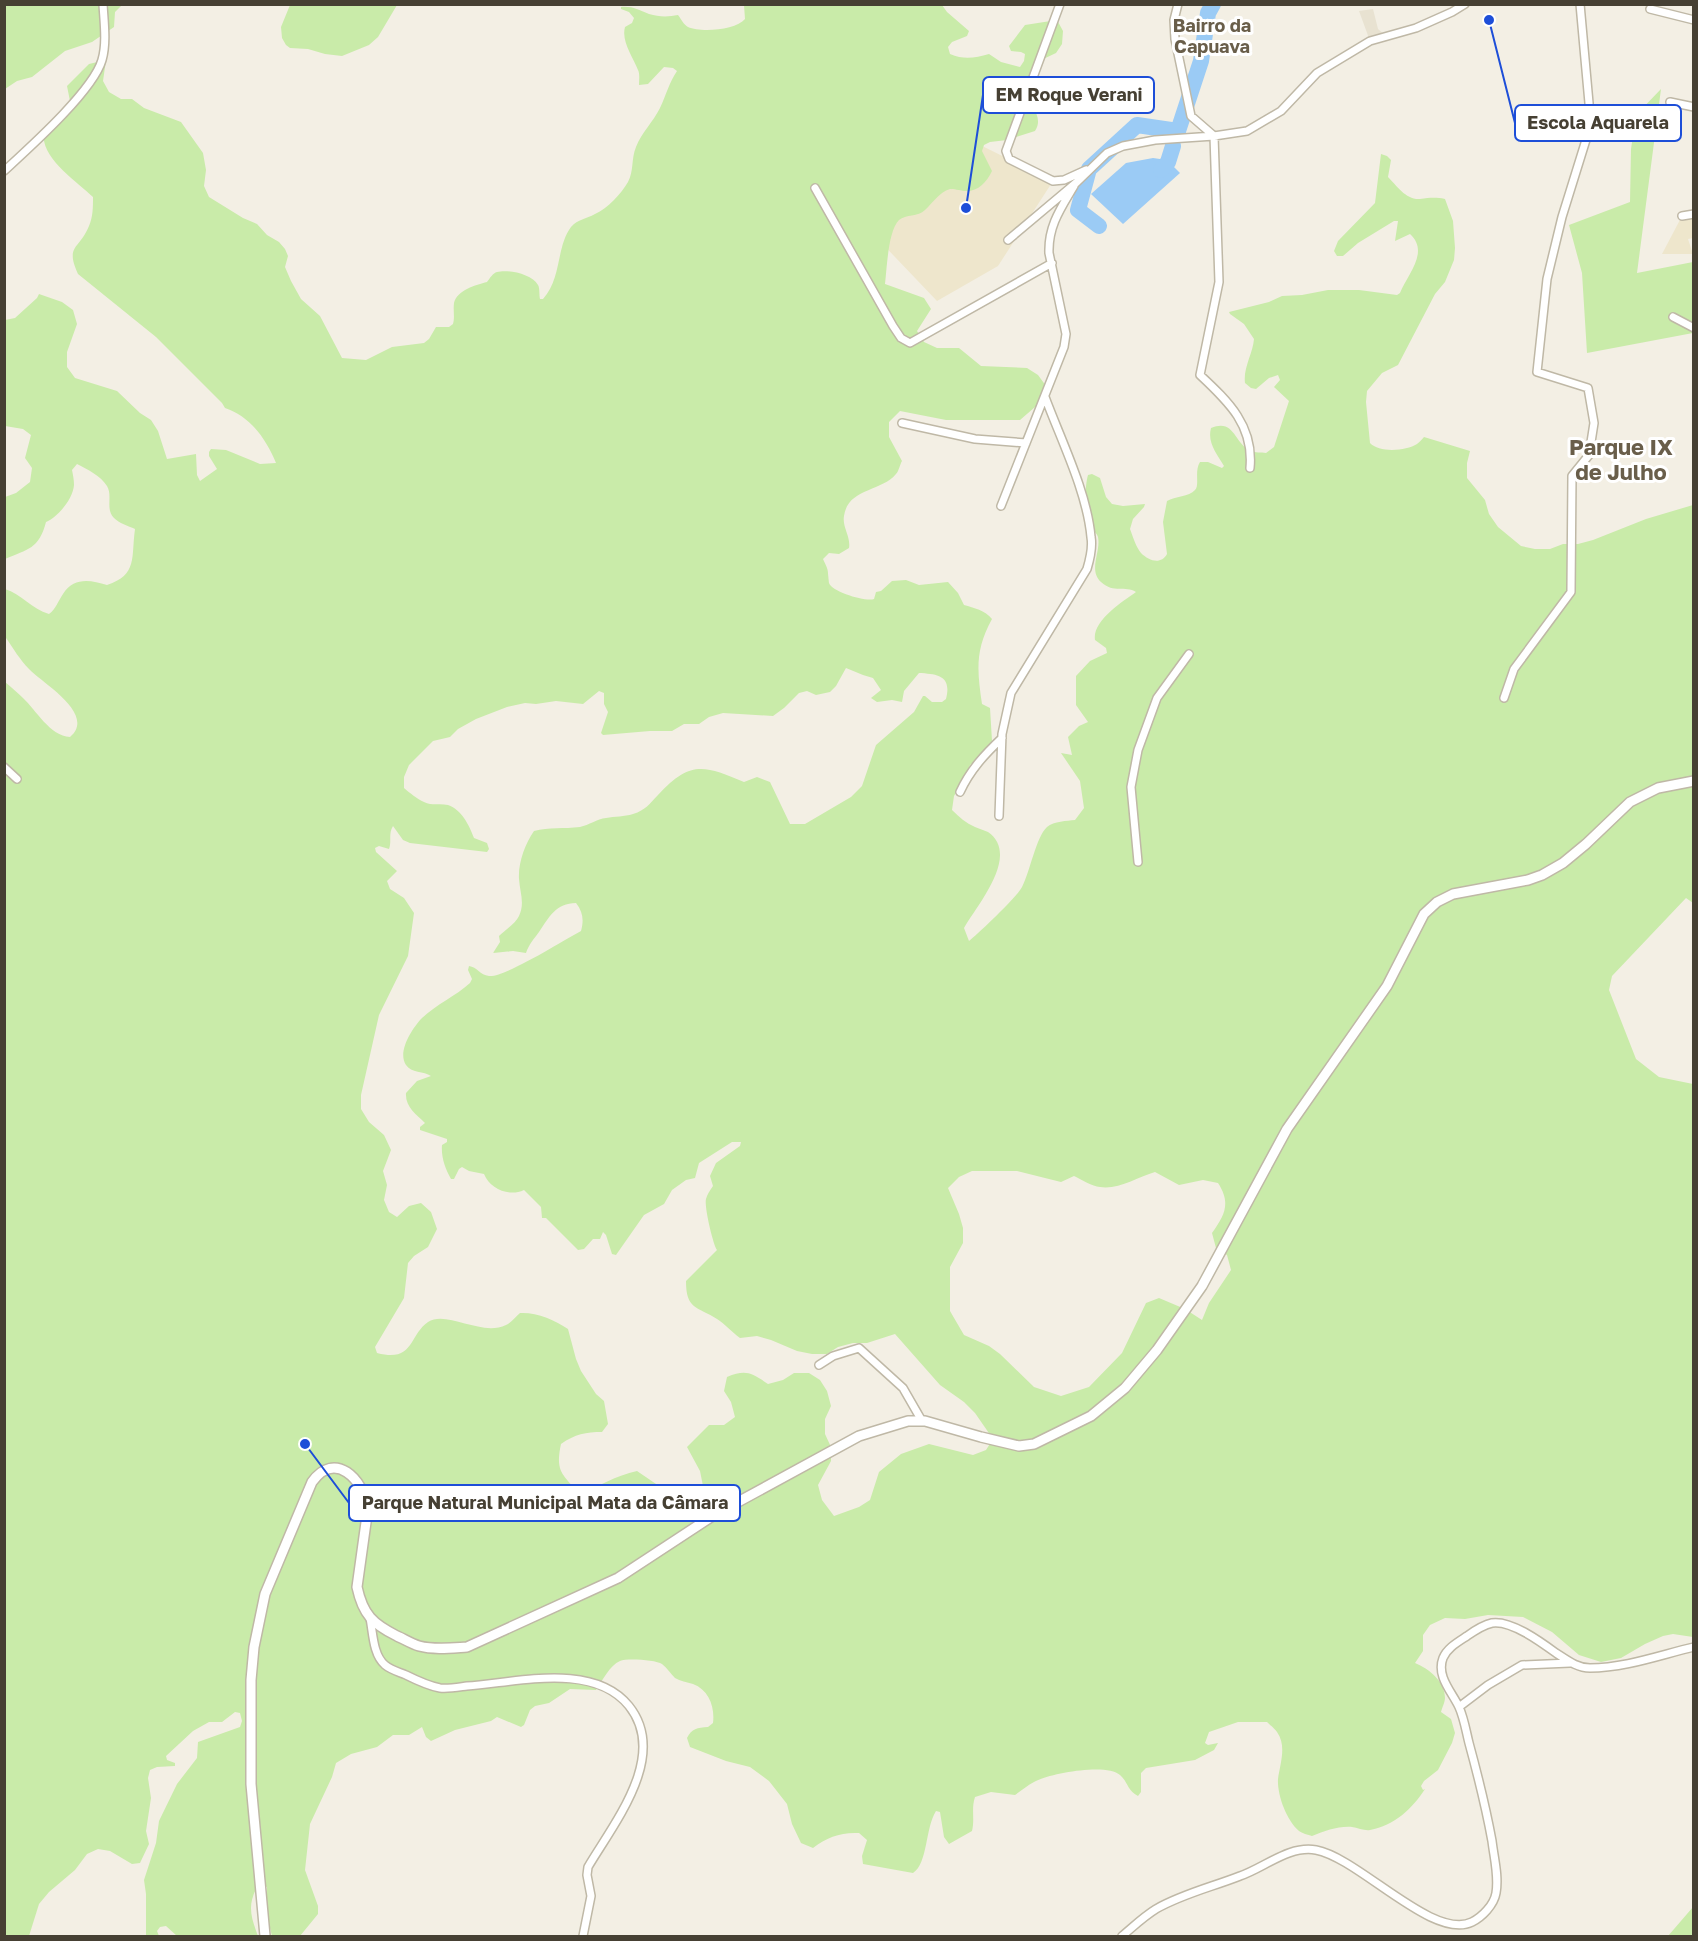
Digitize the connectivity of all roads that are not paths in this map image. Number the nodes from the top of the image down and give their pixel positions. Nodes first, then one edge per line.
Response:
1 (103, 4) edge
2 (1060, 4) edge
3 (1179, 4) edge
4 (1465, 4) edge
5 (1580, 4) edge
6 (1650, 9) dead end
7 (1694, 20) edge
8 (1670, 102) dead end
9 (1694, 107) edge
10 (1214, 136) junction
11 (1089, 169) junction
12 (4, 171) edge
13 (1077, 182) junction
14 (815, 188) dead end
15 (1694, 214) edge
16 (1682, 216) dead end
17 (1008, 240) dead end
18 (1052, 263) junction
19 (1673, 317) dead end
20 (1694, 328) edge
21 (1045, 397) junction
22 (902, 423) dead end
23 (1026, 443) junction
24 (1251, 468) dead end
25 (1001, 506) dead end
26 (1189, 654) dead end
27 (1504, 698) dead end
28 (1002, 738) junction
29 (4, 767) edge
30 (17, 780) dead end
31 (1694, 781) edge
32 (960, 792) dead end
33 (999, 816) dead end
34 (1138, 862) dead end
35 (819, 1365) dead end
36 (922, 1421) junction
37 (370, 1618) junction
38 (1694, 1647) edge
39 (1570, 1663) junction
40 (1459, 1707) junction
41 (265, 1936) edge
42 (583, 1936) edge
43 (1122, 1936) edge

1 - 12 street
2 - 11 street
3 - 10 street
4 - 10 street
5 - 27 street
6 - 7 street
8 - 9 street
10 - 11 street
10 - 24 street
11 - 13 street
13 - 17 street
13 - 18 street
14 - 18 street
15 - 16 street
18 - 21 street
19 - 20 street
21 - 23 street
21 - 28 street
22 - 23 street
23 - 25 street
26 - 34 street
28 - 32 street
28 - 33 street
29 - 30 street
31 - 36 street
35 - 36 street
36 - 37 street
37 - 41 street
37 - 42 street
38 - 39 street
39 - 40 street
39 - 40 street
40 - 43 street

